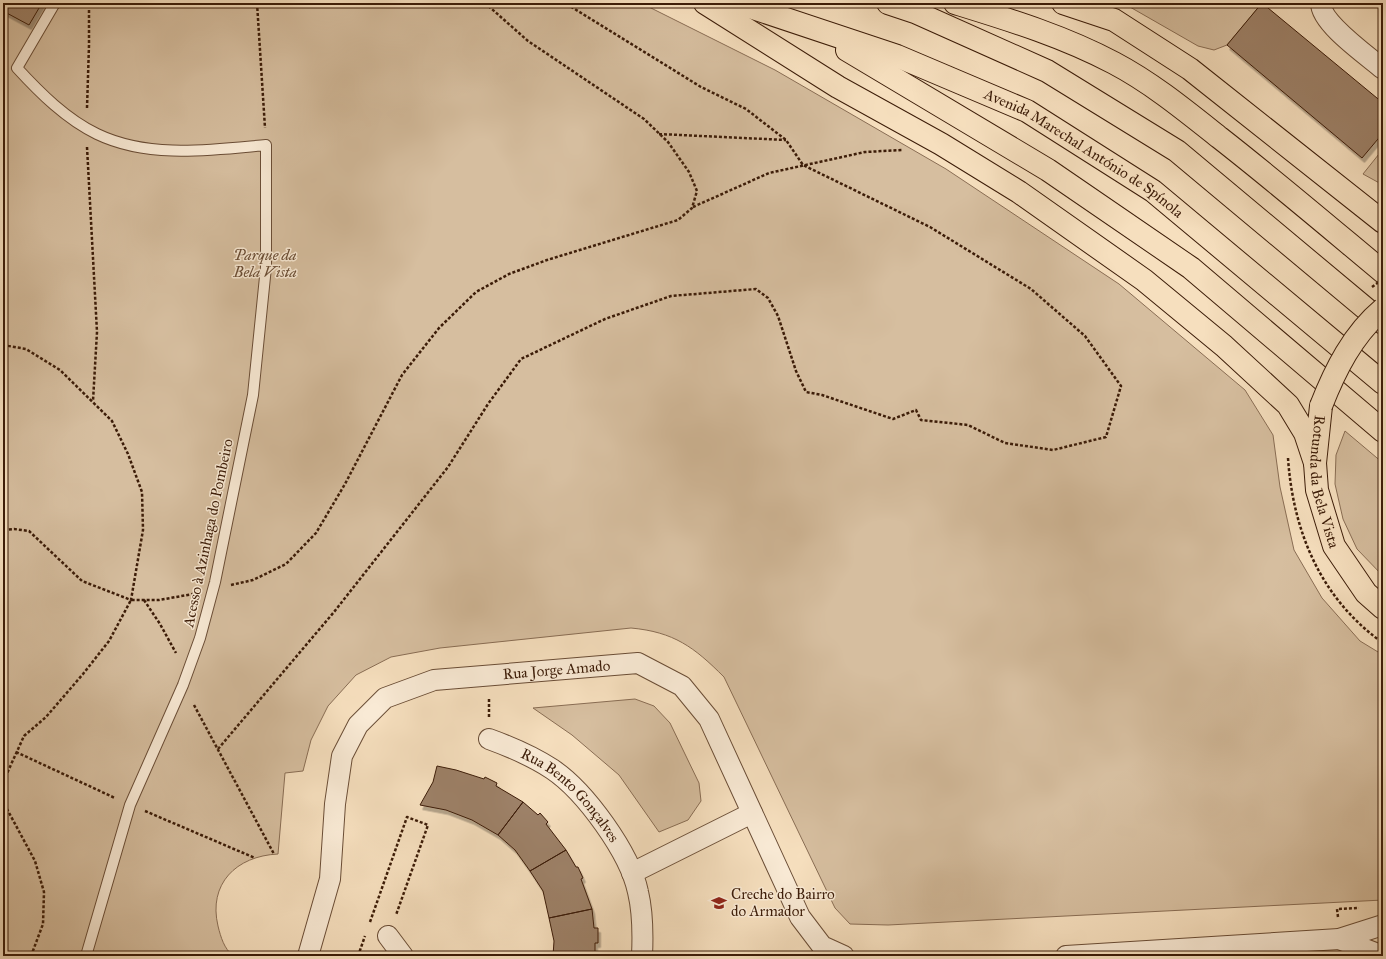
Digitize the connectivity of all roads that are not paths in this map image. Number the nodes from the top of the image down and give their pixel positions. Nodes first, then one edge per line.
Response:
1 (55, 3) edge
2 (705, 3) edge
3 (738, 3) edge
4 (888, 3) edge
5 (956, 3) edge
6 (1063, 3) edge
7 (1321, 3) edge
8 (812, 28) junction
9 (1383, 69) edge
10 (1383, 222) edge
11 (1383, 272) edge
12 (1383, 309) edge
13 (1383, 323) edge
14 (1383, 383) edge
15 (1383, 431) edge
16 (1315, 463) junction
17 (1383, 608) edge
18 (489, 739) road end
19 (752, 813) junction
20 (632, 873) junction
21 (1383, 925) edge
22 (388, 936) road end
23 (1339, 939) junction
24 (1093, 955) edge
25 (86, 956) edge
26 (308, 956) edge
27 (403, 956) edge
28 (642, 956) edge
29 (844, 956) edge
30 (1066, 956) edge
31 (1383, 956) edge

1 - 25 lane, Acesso à Azinhaga do Pombeiro
2 - 16 highway
3 - 8 highway, Avenida Marechal António de Spínola
4 - 13 highway
5 - 11 highway
6 - 10 highway
7 - 9 street
8 - 14 highway, Avenida Marechal António de Spínola
8 - 15 highway
12 - 16 highway, Rotunda da Bela Vista, bridge
16 - 17 highway, Rotunda da Bela Vista
18 - 20 street, Rua Bento Gonçalves
19 - 20 street
19 - 26 street, Rua Jorge Amado
19 - 29 street, Rua Jorge Amado
20 - 28 street, Rua Bento Gonçalves
21 - 23 street
22 - 27 street
23 - 24 street
23 - 31 street
24 - 30 street

